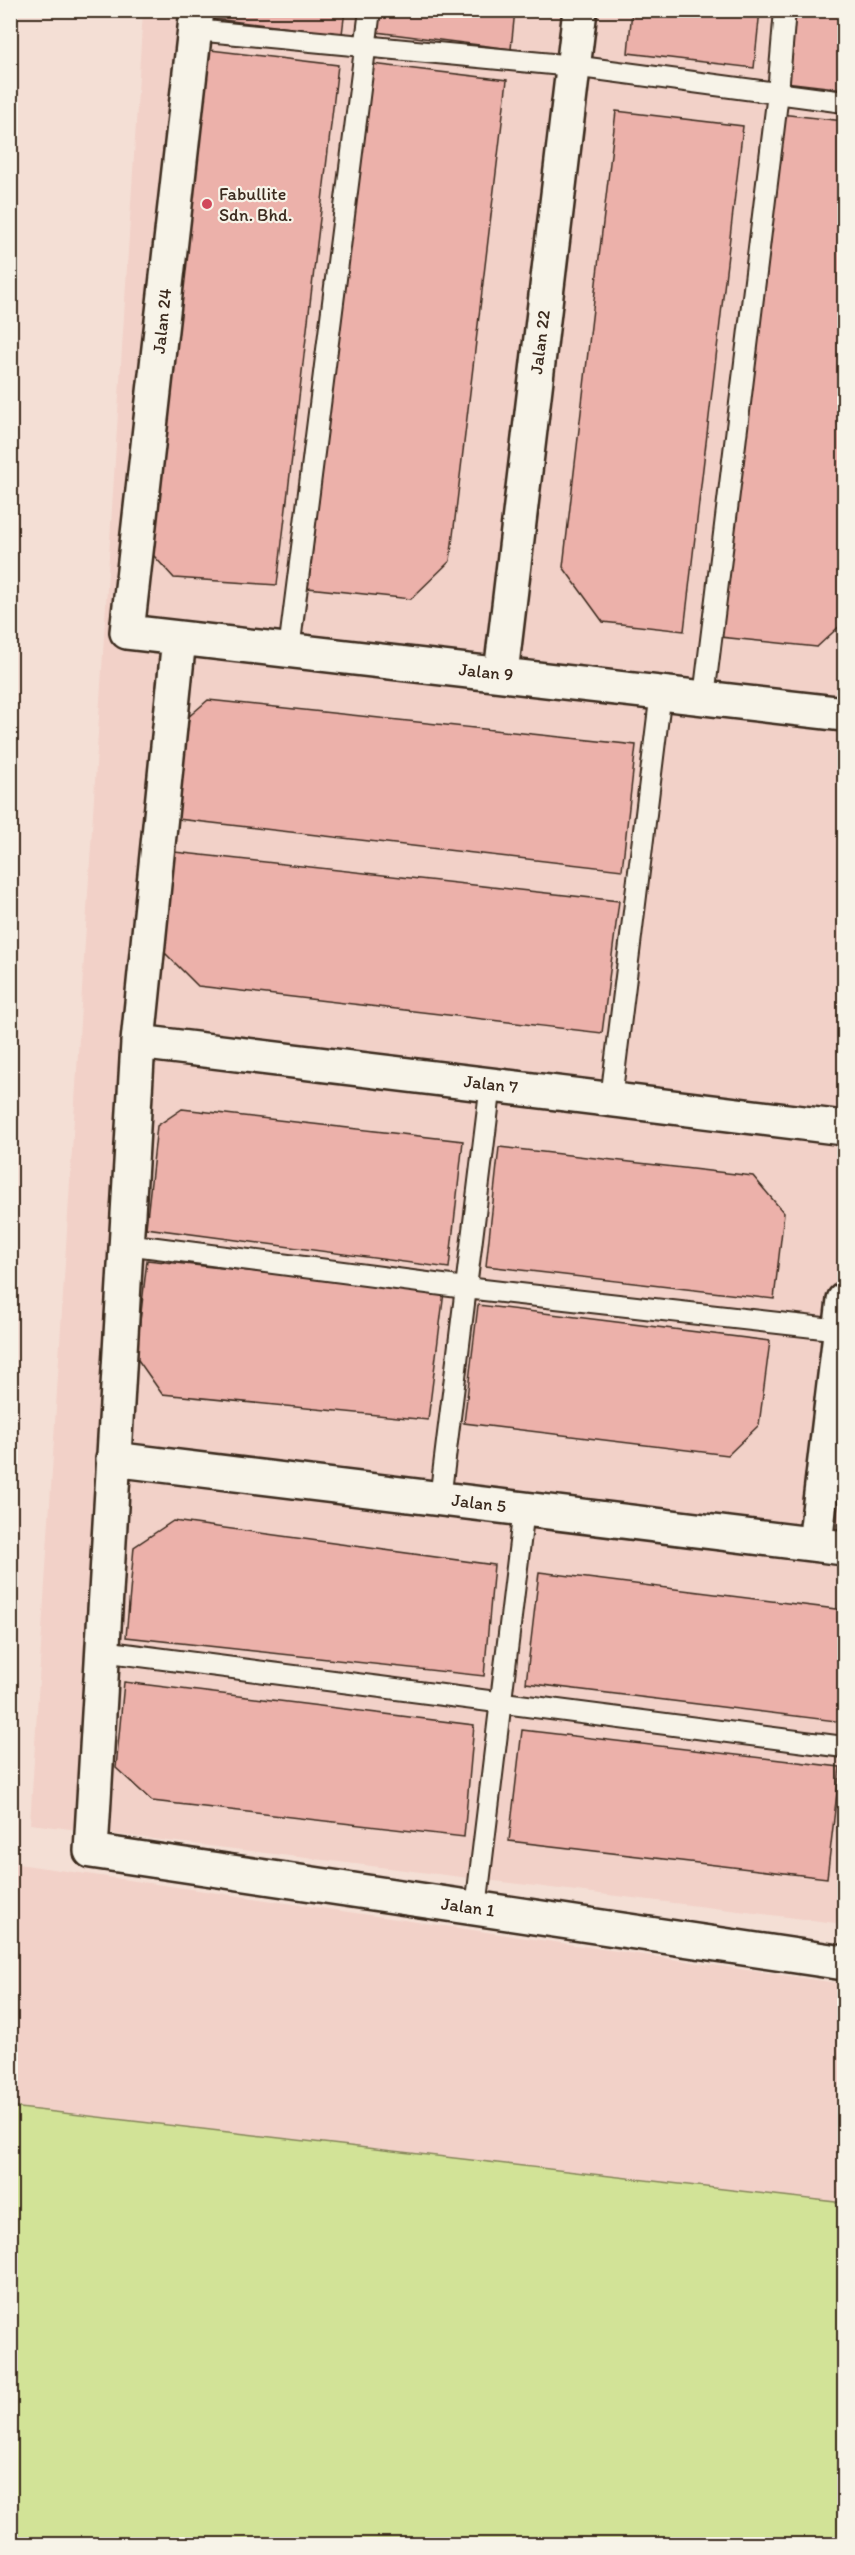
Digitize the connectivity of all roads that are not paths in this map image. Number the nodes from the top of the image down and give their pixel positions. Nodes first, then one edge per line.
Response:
1 (370, 10) edge
2 (580, 10) edge
3 (786, 10) edge
4 (196, 20) edge
5 (366, 46) junction
6 (573, 66) junction
7 (778, 93) junction
8 (844, 102) edge
9 (127, 632) joint
10 (179, 638) junction
11 (289, 650) junction
12 (501, 673) junction
13 (661, 692) junction
14 (704, 697) junction
15 (844, 714) edge
16 (138, 1042) junction
17 (491, 1084) junction
18 (611, 1099) junction
19 (844, 1128) edge
20 (126, 1244) junction
21 (466, 1288) junction
22 (843, 1315) edge
23 (113, 1459) junction
24 (440, 1499) junction
25 (524, 1509) junction
26 (830, 1546) edge
27 (102, 1651) junction
28 (501, 1702) junction
29 (844, 1746) edge
30 (476, 1908) junction
31 (844, 1963) edge

1 - 5 lane
2 - 6 street, Jalan 22
3 - 7 lane
4 - 5 lane
4 - 9 street, Jalan 24
5 - 6 lane
5 - 11 lane
6 - 7 lane
6 - 12 street, Jalan 22
7 - 8 lane
7 - 14 lane
9 - 10 street, Jalan 9
10 - 11 street, Jalan 9
10 - 16 street
11 - 12 street, Jalan 9
12 - 13 street, Jalan 9
13 - 14 street, Jalan 9
13 - 18 lane
14 - 15 street, Jalan 9
16 - 17 street, Jalan 7
16 - 20 street
17 - 18 street, Jalan 7
17 - 21 lane
18 - 19 street, Jalan 7
20 - 21 lane
20 - 23 street
21 - 22 lane
21 - 24 lane
22 - 26 street
23 - 24 street, Jalan 5
23 - 27 street
24 - 25 street, Jalan 5
25 - 26 street, Jalan 5
25 - 28 lane
27 - 28 lane
27 - 30 street, Jalan 1
28 - 29 lane
28 - 30 lane
30 - 31 street, Jalan 1

